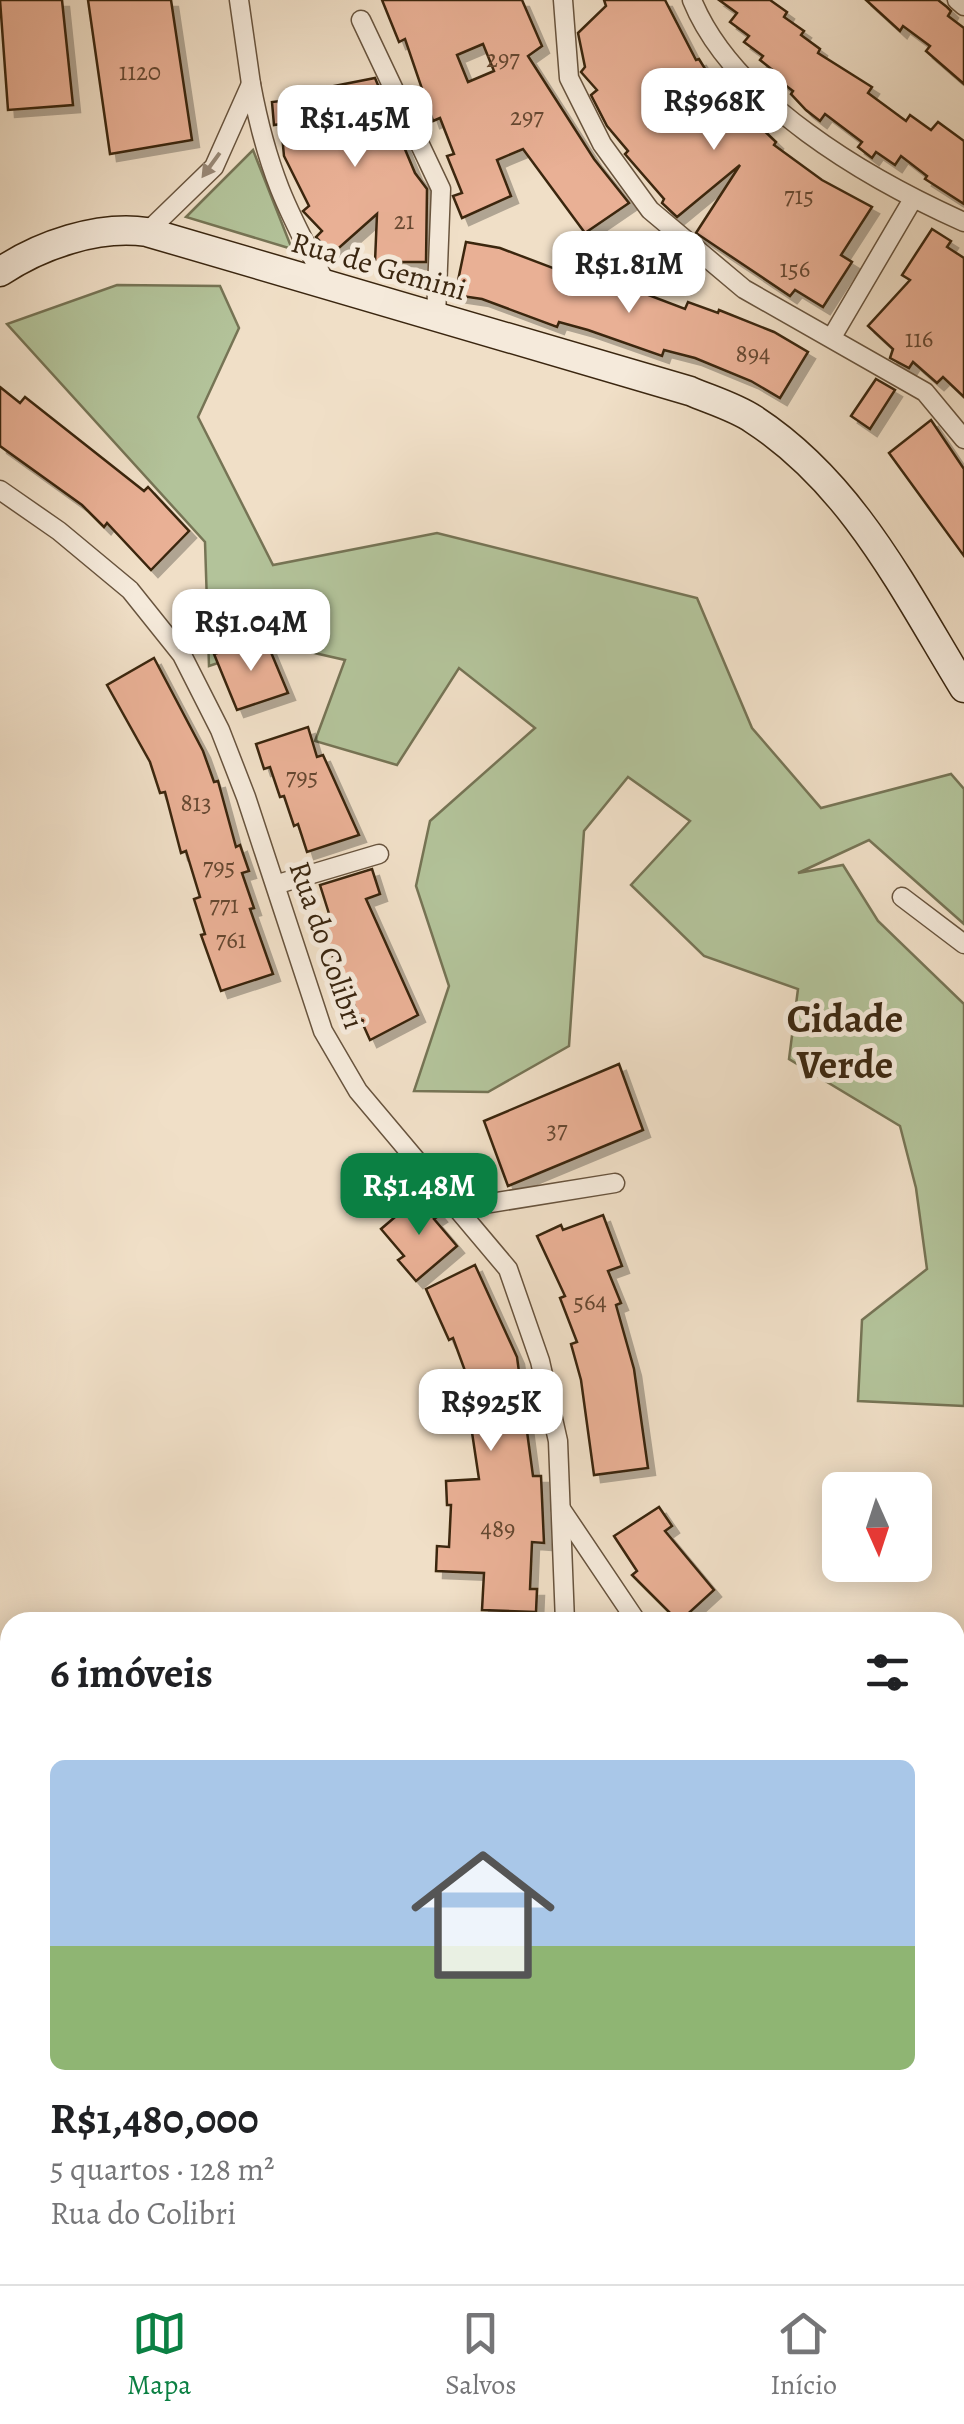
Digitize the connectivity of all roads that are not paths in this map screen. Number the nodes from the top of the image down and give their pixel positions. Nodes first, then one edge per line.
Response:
1 (239, 0) edge
2 (563, 0) edge
3 (692, 0) edge
4 (957, 0) edge
5 (964, 6) edge
6 (361, 20) dead end
7 (252, 84) junction
8 (913, 199) junction
9 (964, 222) edge
10 (147, 232) junction
11 (0, 272) edge
12 (327, 284) junction
13 (436, 317) junction
14 (832, 337) junction
15 (964, 439) edge
16 (0, 490) edge
17 (964, 688) edge
18 (379, 854) dead end
19 (278, 884) junction
20 (902, 898) dead end
21 (964, 944) edge
22 (615, 1183) dead end
23 (460, 1208) junction
24 (560, 1509) junction
25 (565, 1612) edge
26 (630, 1612) edge

1 - 7 street
2 - 14 street
3 - 8 street
4 - 5 street
6 - 13 street
7 -> 10 street
7 - 12 street
8 - 9 street
8 - 14 street
10 - 11 street, Rua de Gemini
10 - 12 street, Rua de Gemini
12 - 13 street, Rua de Gemini
13 - 17 street, Rua de Gemini
14 - 15 street
16 - 19 street, Rua do Colibri
18 - 19 street
19 - 23 street, Rua do Colibri
20 - 21 street
22 - 23 street
23 - 24 street, Rua do Colibri
24 - 25 street, Rua do Colibri
24 - 26 street

